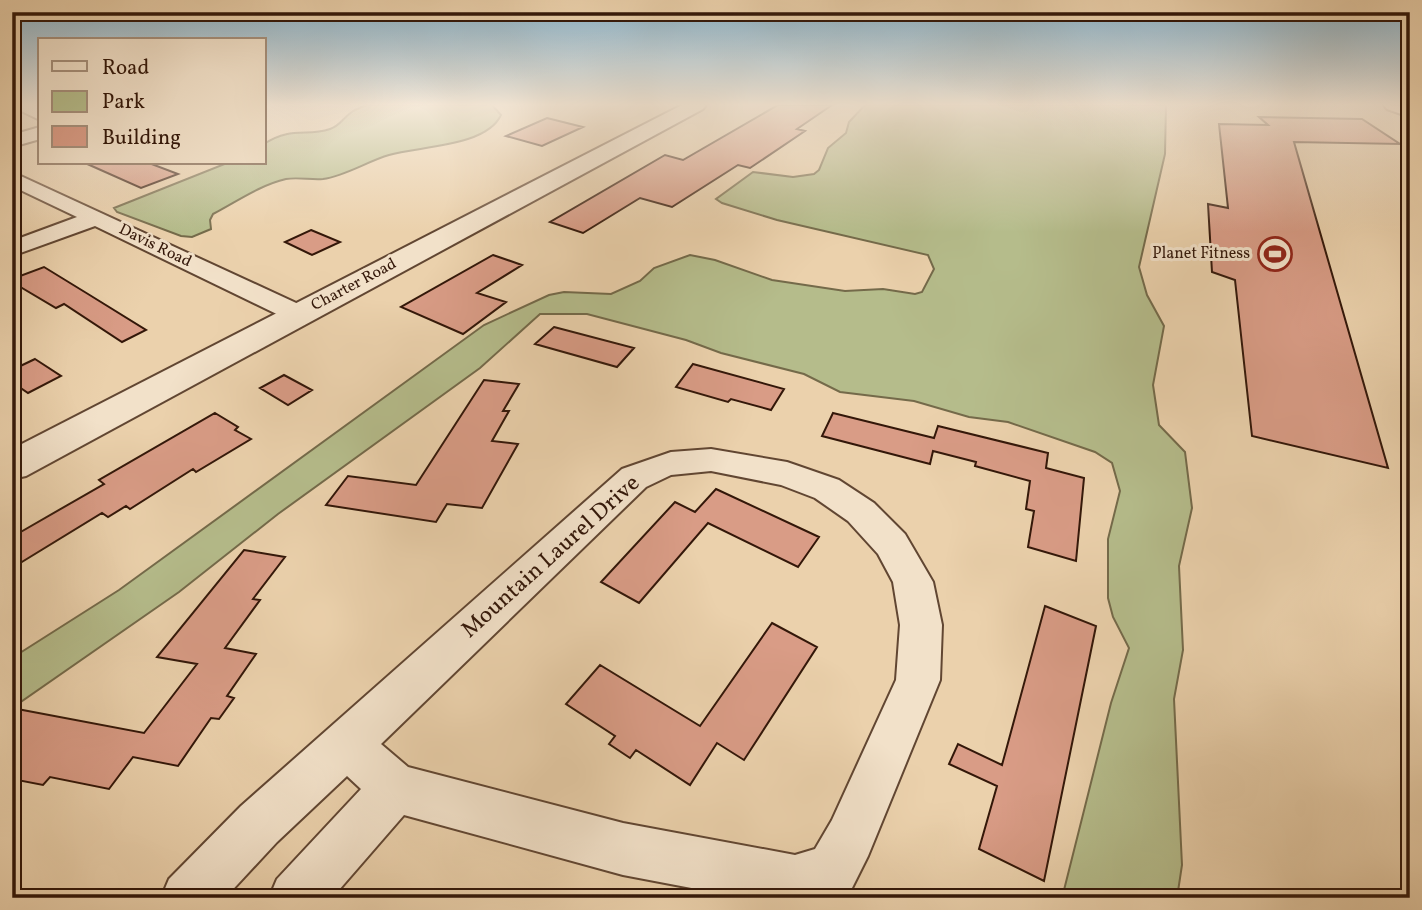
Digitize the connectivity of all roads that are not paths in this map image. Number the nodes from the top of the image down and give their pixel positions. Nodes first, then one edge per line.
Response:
1 (615, 147) edge
2 (12, 178) edge
3 (96, 218) junction
4 (12, 249) edge
5 (298, 314) junction
6 (12, 466) edge
7 (347, 746) junction
8 (396, 788) junction
9 (188, 898) edge
10 (296, 898) edge

1 - 5 street, Charter Road
2 - 3 street, Davis Road
3 - 4 street
3 - 5 street, Davis Road
5 - 6 street, Charter Road
7 - 8 street, Mountain Laurel Drive
7 - 8 street, Mountain Laurel Drive
7 - 9 street, Mountain Laurel Drive
8 - 10 street

